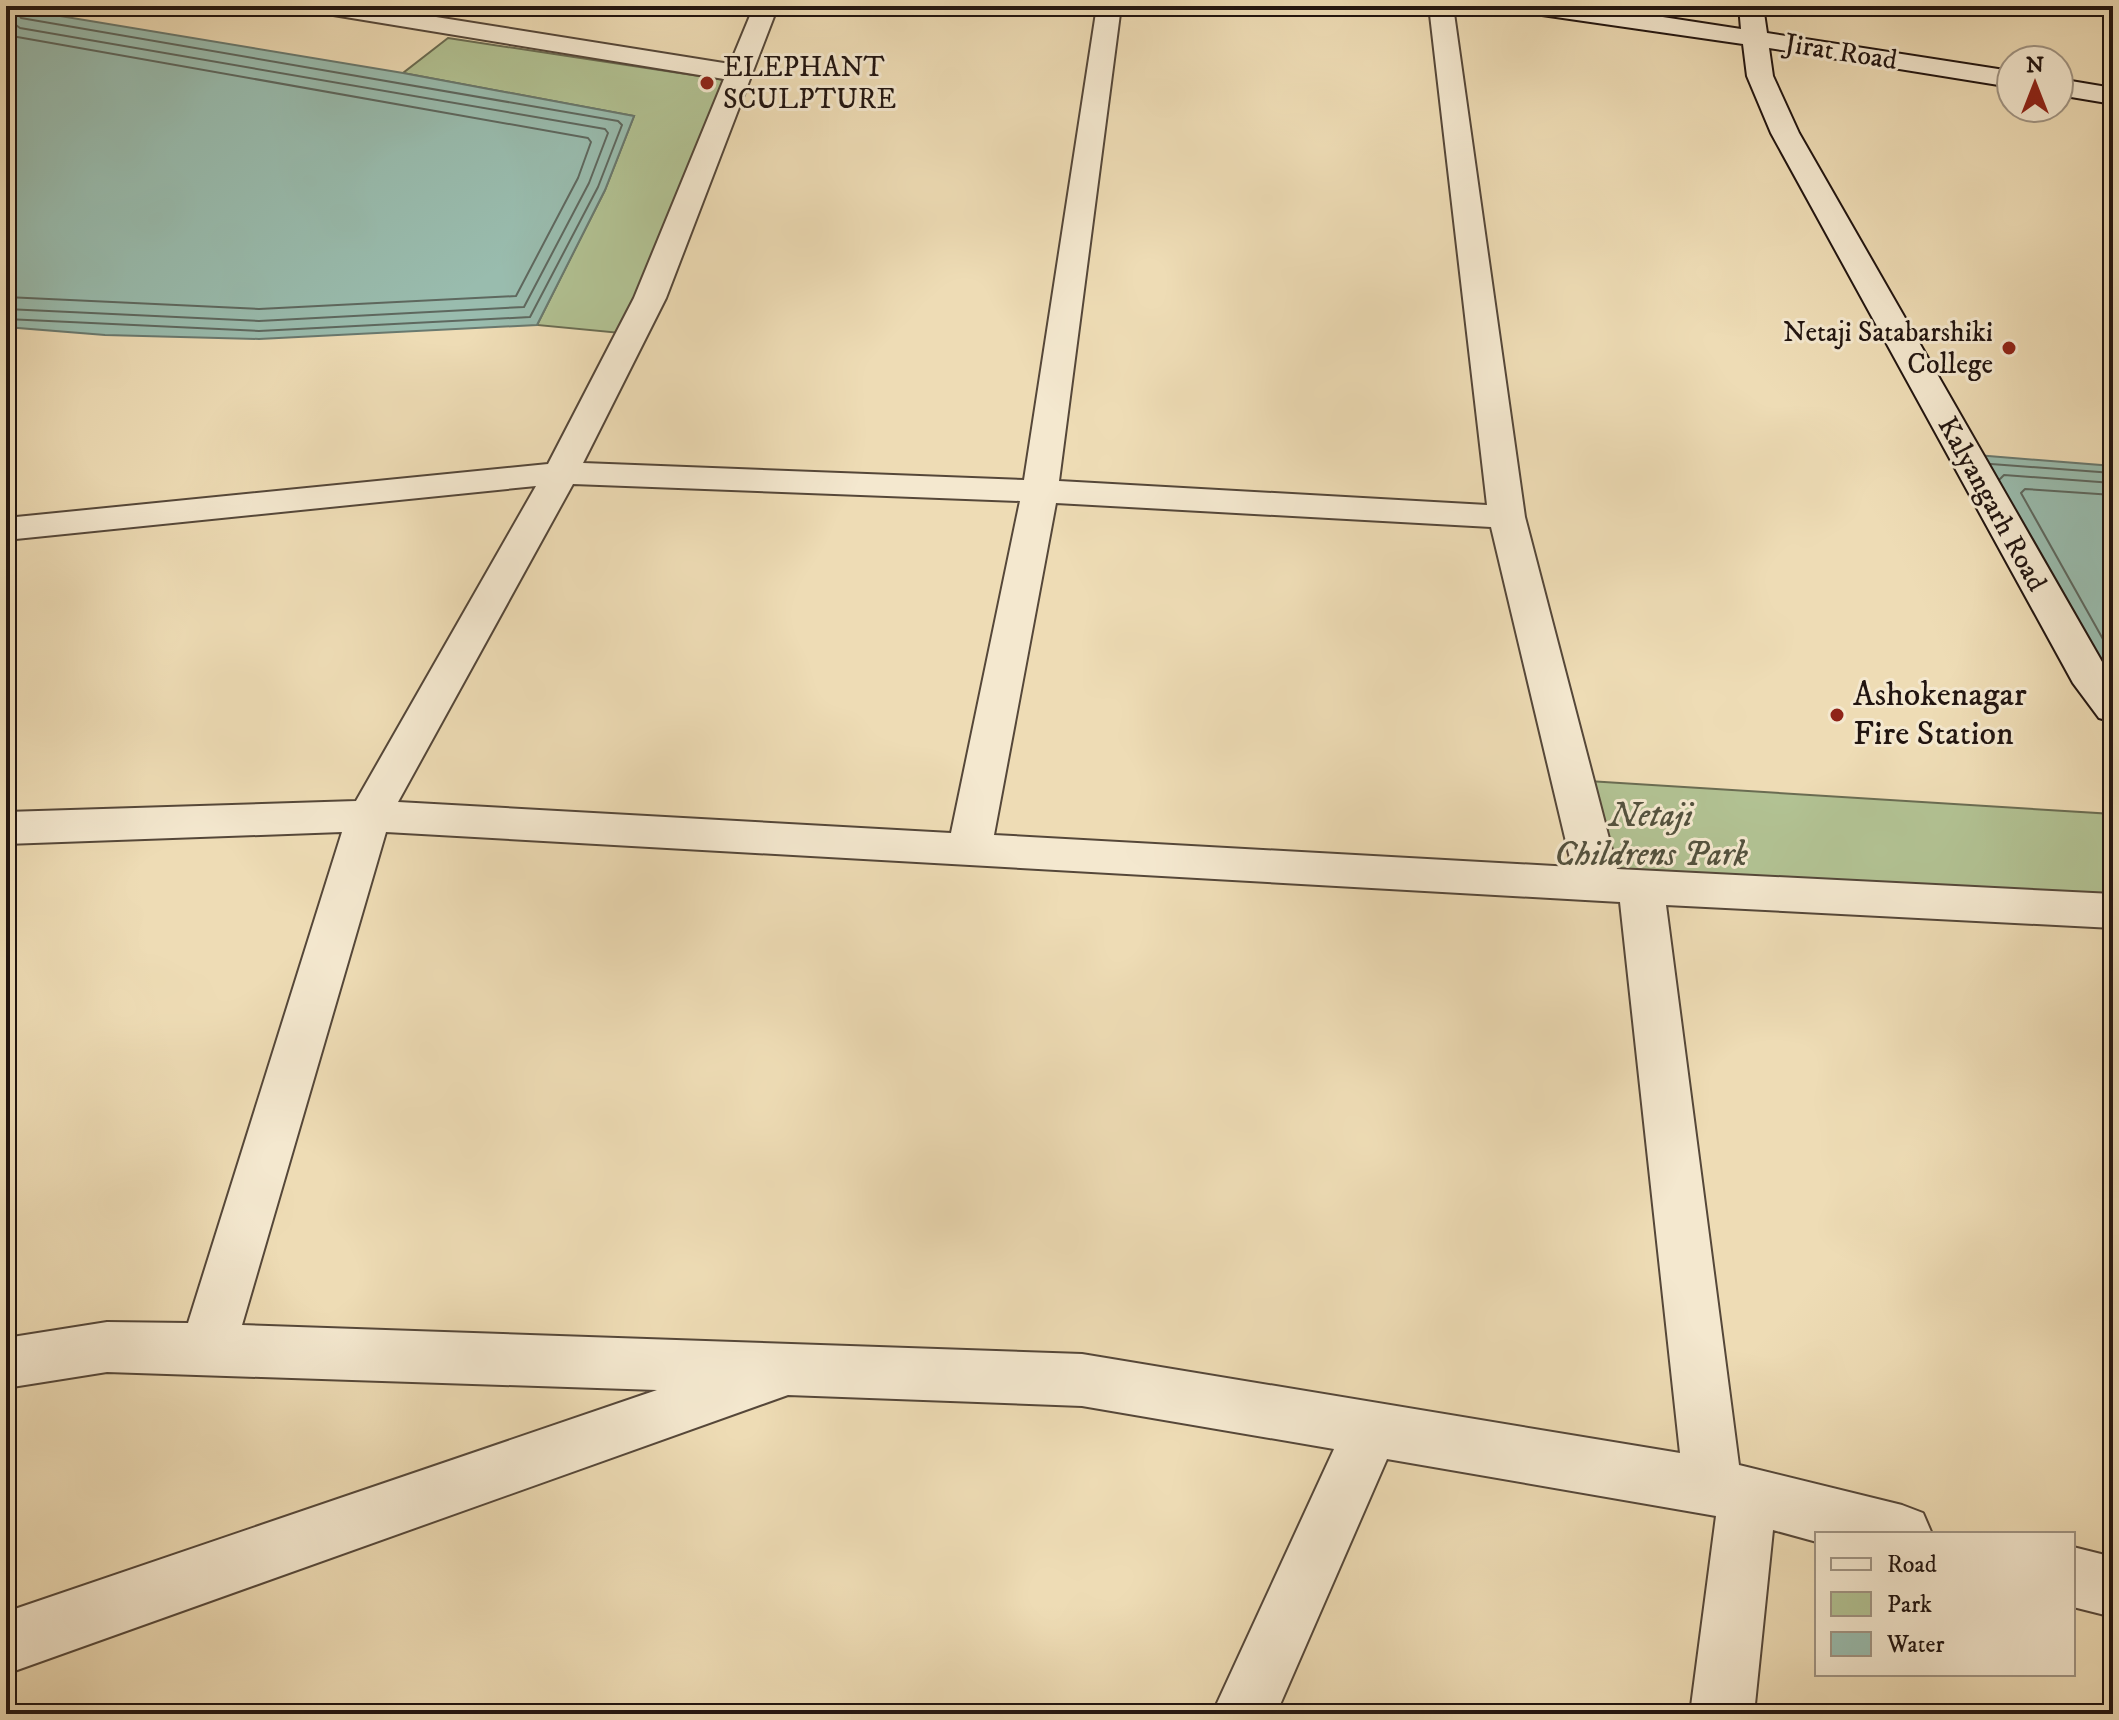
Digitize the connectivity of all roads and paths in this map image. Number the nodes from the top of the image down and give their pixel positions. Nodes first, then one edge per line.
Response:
1 (321, 6) edge
2 (766, 6) edge
3 (1109, 6) edge
4 (1441, 6) edge
5 (1528, 6) edge
6 (1752, 22) edge
7 (740, 74) junction
8 (1995, 75) edge
9 (2075, 90) edge
10 (2113, 96) edge
11 (561, 473) junction
12 (1040, 491) junction
13 (1507, 517) junction
14 (6, 529) edge
15 (2113, 708) edge
16 (369, 816) junction
17 (6, 828) edge
18 (970, 848) junction
19 (1620, 885) junction
20 (2113, 911) edge
21 (207, 1349) junction
22 (6, 1363) edge
23 (793, 1370) junction
24 (1372, 1429) junction
25 (1731, 1491) junction
26 (1894, 1532) edge
27 (2075, 1578) edge
28 (2113, 1587) edge
29 (6, 1643) edge
30 (1244, 1714) edge
31 (1722, 1714) edge

1 - 7 street
2 - 7 street
3 - 12 street
4 - 13 street
5 - 6 street, Jirat Road
6 - 8 street, Jirat Road
6 - 15 street, Kalyangarh Road
7 - 11 street
9 - 10 street
11 - 12 street
11 - 14 street
11 - 16 street
12 - 13 street
12 - 18 street
13 - 19 street
16 - 17 street
16 - 18 street
16 - 21 street
18 - 19 street
19 - 20 street
19 - 25 street
21 - 22 street
21 - 23 street
23 - 24 street
23 - 29 street
24 - 25 street
24 - 30 street
25 - 26 street
25 - 31 street
27 - 28 street

